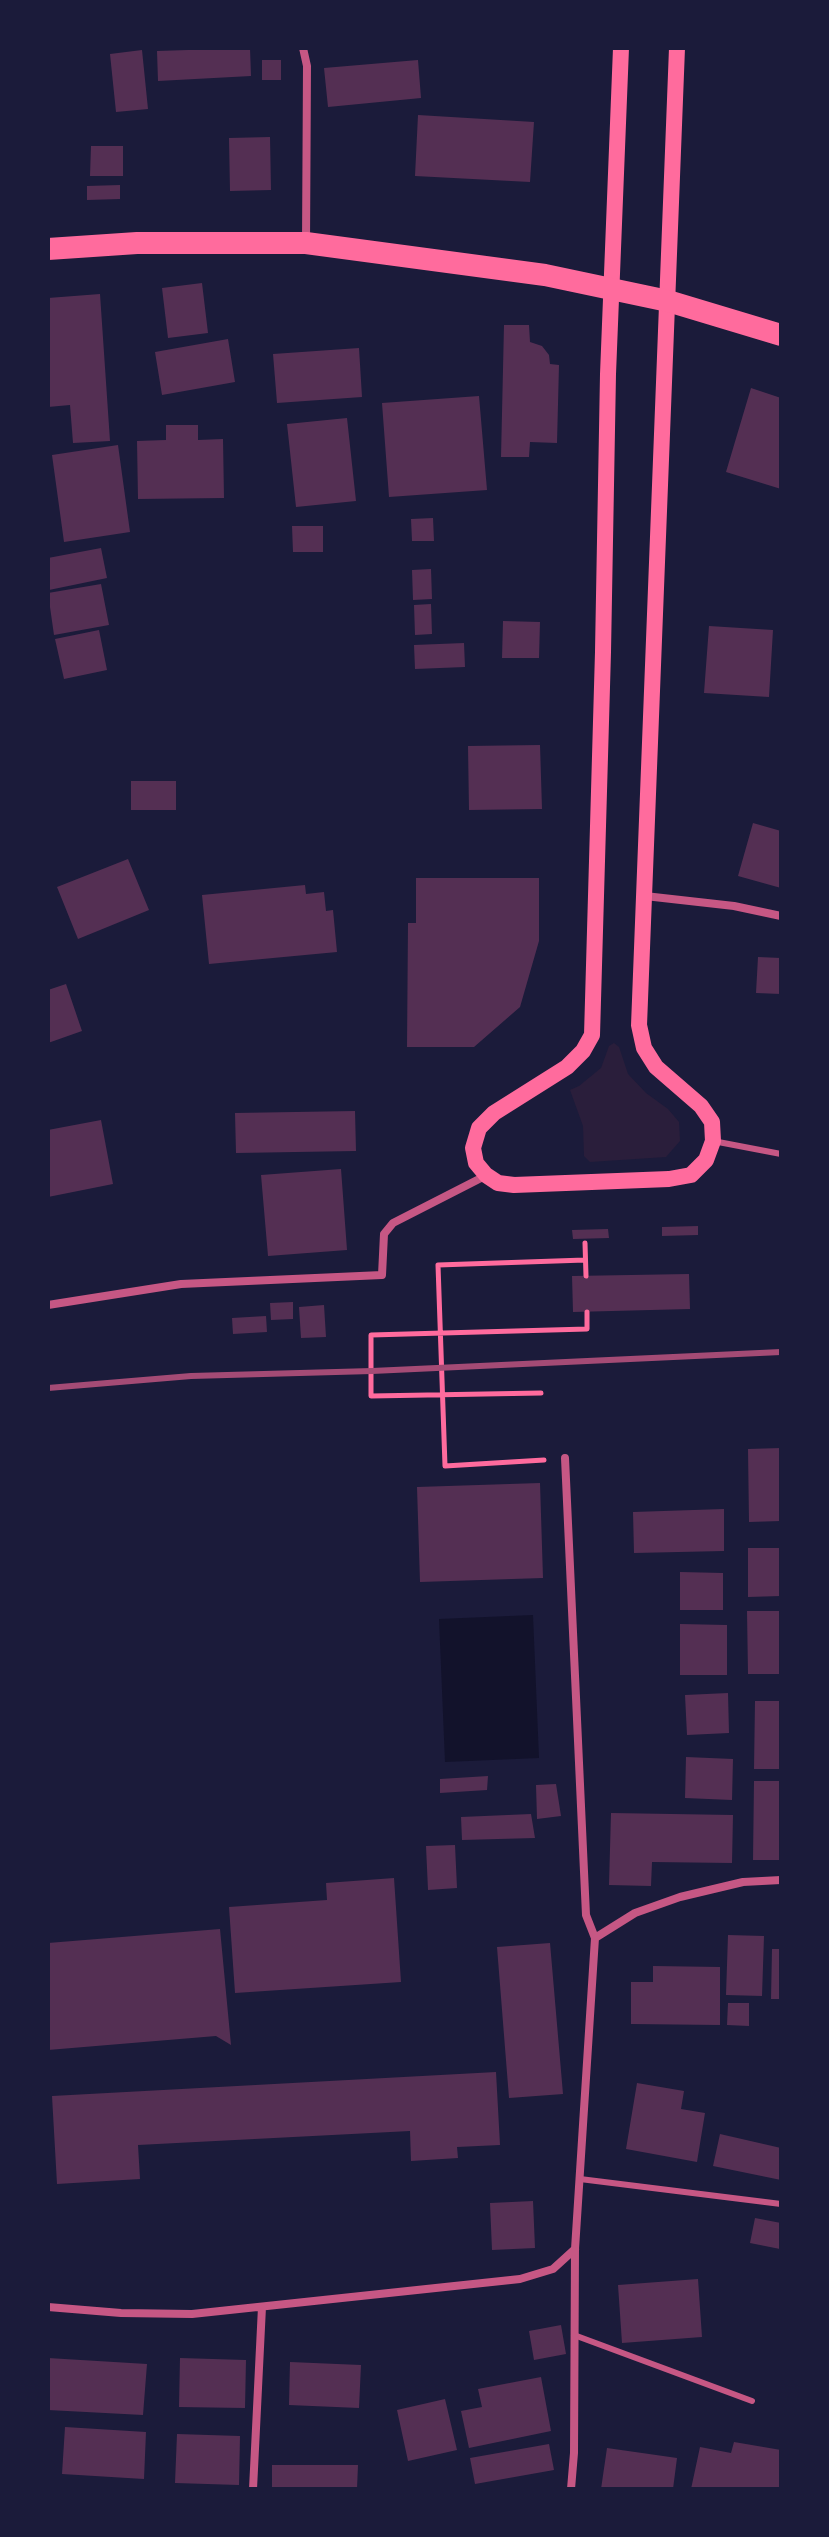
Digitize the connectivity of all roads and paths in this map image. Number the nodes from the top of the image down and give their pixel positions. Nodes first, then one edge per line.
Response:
1 (303, 48) edge
2 (621, 48) edge
3 (677, 48) edge
4 (306, 243) junction
5 (48, 249) edge
6 (611, 288) junction
7 (668, 301) junction
8 (781, 335) edge
9 (645, 896) junction
10 (781, 916) edge
11 (713, 1141) junction
12 (781, 1154) edge
13 (486, 1175) junction
14 (585, 1243) dead end
15 (585, 1260) junction
16 (586, 1276) dead end
17 (48, 1305) edge
18 (587, 1312) dead end
19 (541, 1393) dead end
20 (565, 1458) joint
21 (781, 1880) edge
22 (595, 1938) junction
23 (580, 2179) junction
24 (781, 2204) edge
25 (575, 2249) junction
26 (48, 2307) edge
27 (262, 2307) junction
28 (574, 2335) junction
29 (752, 2401) dead end
30 (253, 2489) edge
31 (571, 2489) edge

1 - 4 street
2 - 6 main road
3 - 7 main road
4 - 5 highway
4 - 6 highway
6 - 7 highway
6 - 13 main road
7 - 8 highway
7 - 9 main road
9 - 10 street
9 - 11 main road
11 - 12 lane
11 - 13 main road
13 - 17 street
14 - 15 path
15 - 16 path
15 - 20 path
18 - 19 path
20 - 22 street
21 - 22 street
22 - 23 street
23 - 24 lane
23 - 25 street
25 - 27 street
25 - 28 street
26 - 27 street
27 - 30 street
28 - 29 lane
28 - 31 street

